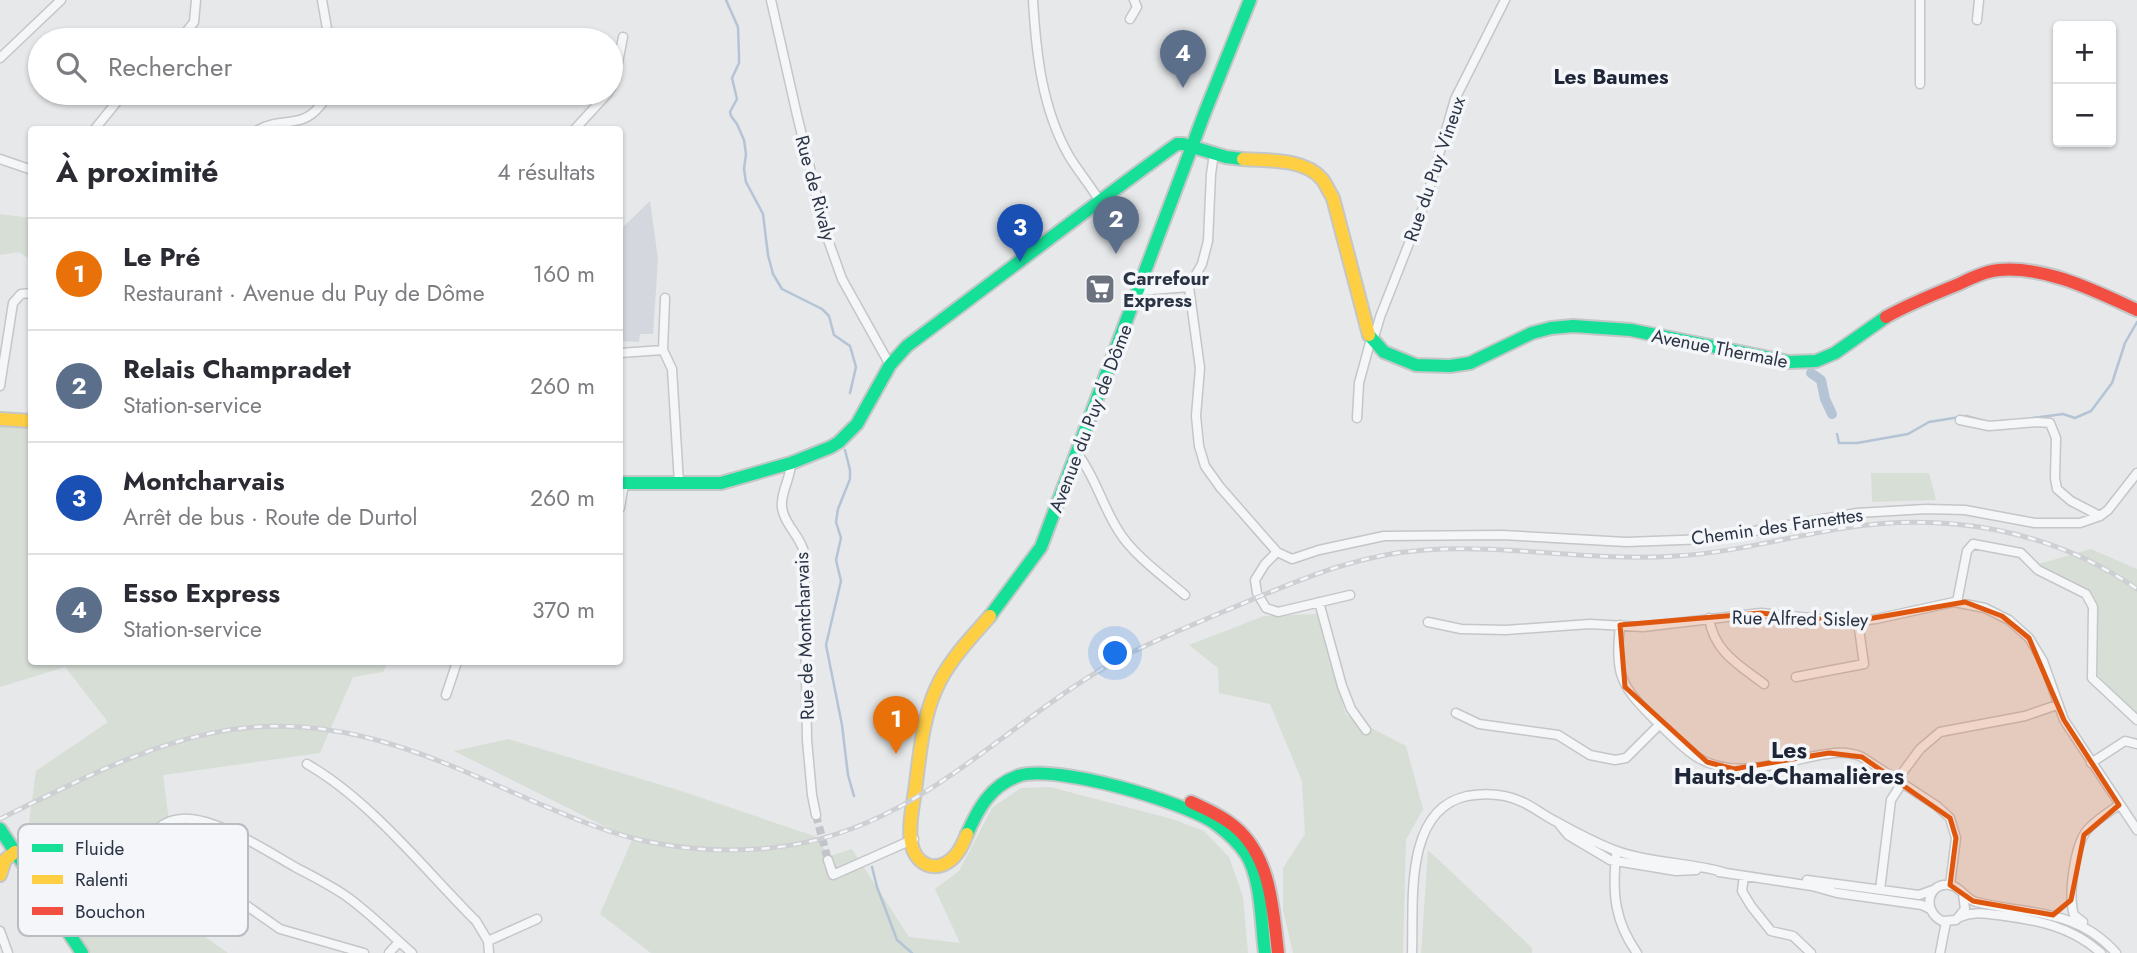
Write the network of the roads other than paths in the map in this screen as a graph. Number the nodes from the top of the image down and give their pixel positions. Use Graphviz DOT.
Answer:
graph roads {
  1 [pos="61,0"];
  2 [pos="196,0"];
  3 [pos="321,0"];
  4 [pos="771,0"];
  5 [pos="1033,0"];
  6 [pos="1134,0"];
  7 [pos="1250,0"];
  8 [pos="1504,0"];
  9 [pos="1920,0"];
  10 [pos="1979,0"];
  11 [pos="1130,19"];
  12 [pos="1977,20"];
  13 [pos="32,28"];
  14 [pos="189,28"];
  15 [pos="327,28"];
  16 [pos="28,31"];
  17 [pos="0,58"];
  18 [pos="1920,83"];
  19 [pos="114,105"];
  20 [pos="321,105"];
  21 [pos="596,105"];
  22 [pos="97,126"];
  23 [pos="265,126"];
  24 [pos="578,126"];
  25 [pos="1192,147"];
  26 [pos="1214,155"];
  27 [pos="0,159"];
  28 [pos="28,169"];
  29 [pos="1099,200"];
  30 [pos="1189,287"];
  31 [pos="1138,291"];
  32 [pos="28,294"];
  33 [pos="665,298"];
  34 [pos="2137,310"];
  35 [pos="1372,340"];
  36 [pos="663,350"];
  37 [pos="623,353"];
  38 [pos="890,365"];
  39 [pos="0,386"];
  40 [pos="1357,418"];
  41 [pos="0,419"];
  42 [pos="1960,420"];
  43 [pos="28,421"];
  44 [pos="1077,453"];
  45 [pos="791,463"];
  46 [pos="2137,473"];
  47 [pos="623,483"];
  48 [pos="679,483"];
  49 [pos="2100,516"];
  50 [pos="1277,552"];
  51 [pos="1185,595"];
  52 [pos="1350,595"];
  53 [pos="1319,602"];
  54 [pos="1958,602"];
  55 [pos="1709,618"];
  56 [pos="1428,622"];
  57 [pos="1857,622"];
  58 [pos="1620,625"];
  59 [pos="456,665"];
  60 [pos="1796,677"];
  61 [pos="1764,684"];
  62 [pos="446,695"];
  63 [pos="2057,705"];
  64 [pos="1456,713"];
  65 [pos="2137,720"];
  66 [pos="1660,724"];
  67 [pos="1366,730"];
  68 [pos="2136,740"];
  69 [pos="2091,763"];
  70 [pos="307,764"];
  71 [pos="1900,781"];
  72 [pos="2119,805"];
  73 [pos="816,815"];
  74 [pos="166,824"];
  75 [pos="207,824"];
  76 [pos="1559,824"];
  77 [pos="0,830"];
  78 [pos="2137,830"];
  79 [pos="913,839"];
  80 [pos="248,841"];
  81 [pos="1616,851"];
  82 [pos="15,852"];
  83 [pos="18,857"];
  84 [pos="828,860"];
  85 [pos="1615,862"];
  86 [pos="1723,872"];
  87 [pos="0,875"];
  88 [pos="1744,876"];
  89 [pos="1781,882"];
  90 [pos="1950,885"];
  91 [pos="1935,889"];
  92 [pos="1880,890"];
  93 [pos="1963,894"];
  94 [pos="1272,898"];
  95 [pos="2071,900"];
  96 [pos="248,907"];
  97 [pos="1930,909"];
  98 [pos="2053,915"];
  99 [pos="1960,917"];
  100 [pos="537,919"];
  101 [pos="1946,922"];
  102 [pos="0,931"];
  103 [pos="71,936"];
  104 [pos="2105,940"];
  105 [pos="488,941"];
  106 [pos="399,942"];
  107 [pos="8,953"];
  108 [pos="82,953"];
  109 [pos="364,953"];
  110 [pos="389,953"];
  111 [pos="412,953"];
  112 [pos="489,953"];
  113 [pos="1265,953"];
  114 [pos="1278,953"];
  115 [pos="1284,953"];
  116 [pos="1412,953"];
  117 [pos="1636,953"];
  118 [pos="1811,953"];
  119 [pos="1940,953"];
  120 [pos="2101,953"];
  121 [pos="2116,953"];
  1 -- 13 [label="street"];
  2 -- 14 [label="street"];
  3 -- 15 [label="street"];
  4 -- 38 [label="street, Rue de Rivaly"];
  5 -- 29 [label="street"];
  6 -- 11 [label="street"];
  7 -- 25 [label="main road, Avenue du Puy de Dôme"];
  8 -- 35 [label="street, Rue du Puy Vineux"];
  9 -- 18 [label="street"];
  10 -- 12 [label="street"];
  16 -- 17 [label="street"];
  19 -- 22 [label="street"];
  20 -- 23 [label="street"];
  21 -- 24 [label="street"];
  25 -- 26 [label="main road"];
  25 -- 29 [label="main road"];
  25 -- 31 [label="main road, Avenue du Puy de Dôme"];
  26 -- 30 [label="street"];
  26 -- 35 [label="main road"];
  27 -- 28 [label="street"];
  29 -- 38 [label="main road"];
  30 -- 31 [label="street"];
  30 -- 50 [label="street"];
  31 -- 44 [label="main road, Avenue du Puy de Dôme"];
  32 -- 39 [label="street"];
  33 -- 36 [label="street"];
  34 -- 35 [label="main road, Avenue Thermale"];
  35 -- 40 [label="street, Rue du Puy Vineux"];
  36 -- 37 [label="street"];
  36 -- 48 [label="street"];
  38 -- 45 [label="main road"];
  41 -- 43 [label="main road"];
  42 -- 49 [label="street"];
  44 -- 51 [label="street"];
  44 -- 79 [label="main road, Avenue du Puy de Dôme"];
  45 -- 48 [label="main road"];
  45 -- 73 [label="street, Rue de Montcharvais"];
  46 -- 49 [label="street"];
  47 -- 48 [label="main road"];
  49 -- 50 [label="street, Chemin des Farnettes"];
  50 -- 53 [label="street"];
  52 -- 53 [label="street"];
  53 -- 67 [label="street"];
  54 -- 57 [label="street, Rue Alfred Sisley"];
  54 -- 63 [label="street, Rue Alfred Sisley"];
  54 -- 65 [label="street"];
  55 -- 57 [label="street, Rue Alfred Sisley"];
  55 -- 58 [label="street, Rue Alfred Sisley"];
  55 -- 61 [label="street"];
  56 -- 58 [label="street, Rue Alfred Sisley"];
  57 -- 60 [label="street"];
  58 -- 66 [label="street"];
  59 -- 62 [label="street"];
  63 -- 69 [label="street, Rue Alfred Sisley"];
  63 -- 71 [label="street"];
  64 -- 66 [label="street"];
  66 -- 71 [label="street"];
  68 -- 69 [label="street"];
  69 -- 72 [label="street, Rue Alfred Sisley"];
  70 -- 105 [label="street"];
  71 -- 90 [label="street"];
  71 -- 92 [label="street"];
  72 -- 78 [label="street, Rue Alfred Sisley"];
  72 -- 95 [label="street"];
  74 -- 75 [label="street"];
  76 -- 81 [label="street"];
  76 -- 85 [label="street"];
  76 -- 116 [label="street"];
  77 -- 82 [label="main road"];
  79 -- 84 [label="street"];
  79 -- 94 [label="main road"];
  79 -- 113 [label="main road"];
  80 -- 106 [label="street"];
  81 -- 85 [label="street"];
  81 -- 86 [label="street"];
  82 -- 83 [label="main road"];
  82 -- 87 [label="main road"];
  85 -- 86 [label="street"];
  85 -- 117 [label="street"];
  86 -- 88 [label="street"];
  88 -- 89 [label="street"];
  88 -- 118 [label="street"];
  89 -- 92 [label="street"];
  89 -- 97 [label="street"];
  90 -- 91 [label="street"];
  90 -- 93 [label="street"];
  91 -- 92 [label="street"];
  91 -- 97 [label="street"];
  93 -- 98 [label="street"];
  93 -- 99 [label="street"];
  94 -- 114 [label="main road"];
  94 -- 115 [label="street"];
  95 -- 98 [label="street"];
  95 -- 104 [label="street"];
  96 -- 109 [label="street"];
  97 -- 101 [label="street"];
  98 -- 104 [label="street"];
  99 -- 101 [label="street"];
  99 -- 120 [label="street"];
  100 -- 105 [label="street"];
  101 -- 119 [label="street"];
  102 -- 107 [label="street"];
  103 -- 108 [label="main road"];
  104 -- 121 [label="street"];
  105 -- 112 [label="street"];
  106 -- 110 [label="street"];
  106 -- 111 [label="street"];
}
